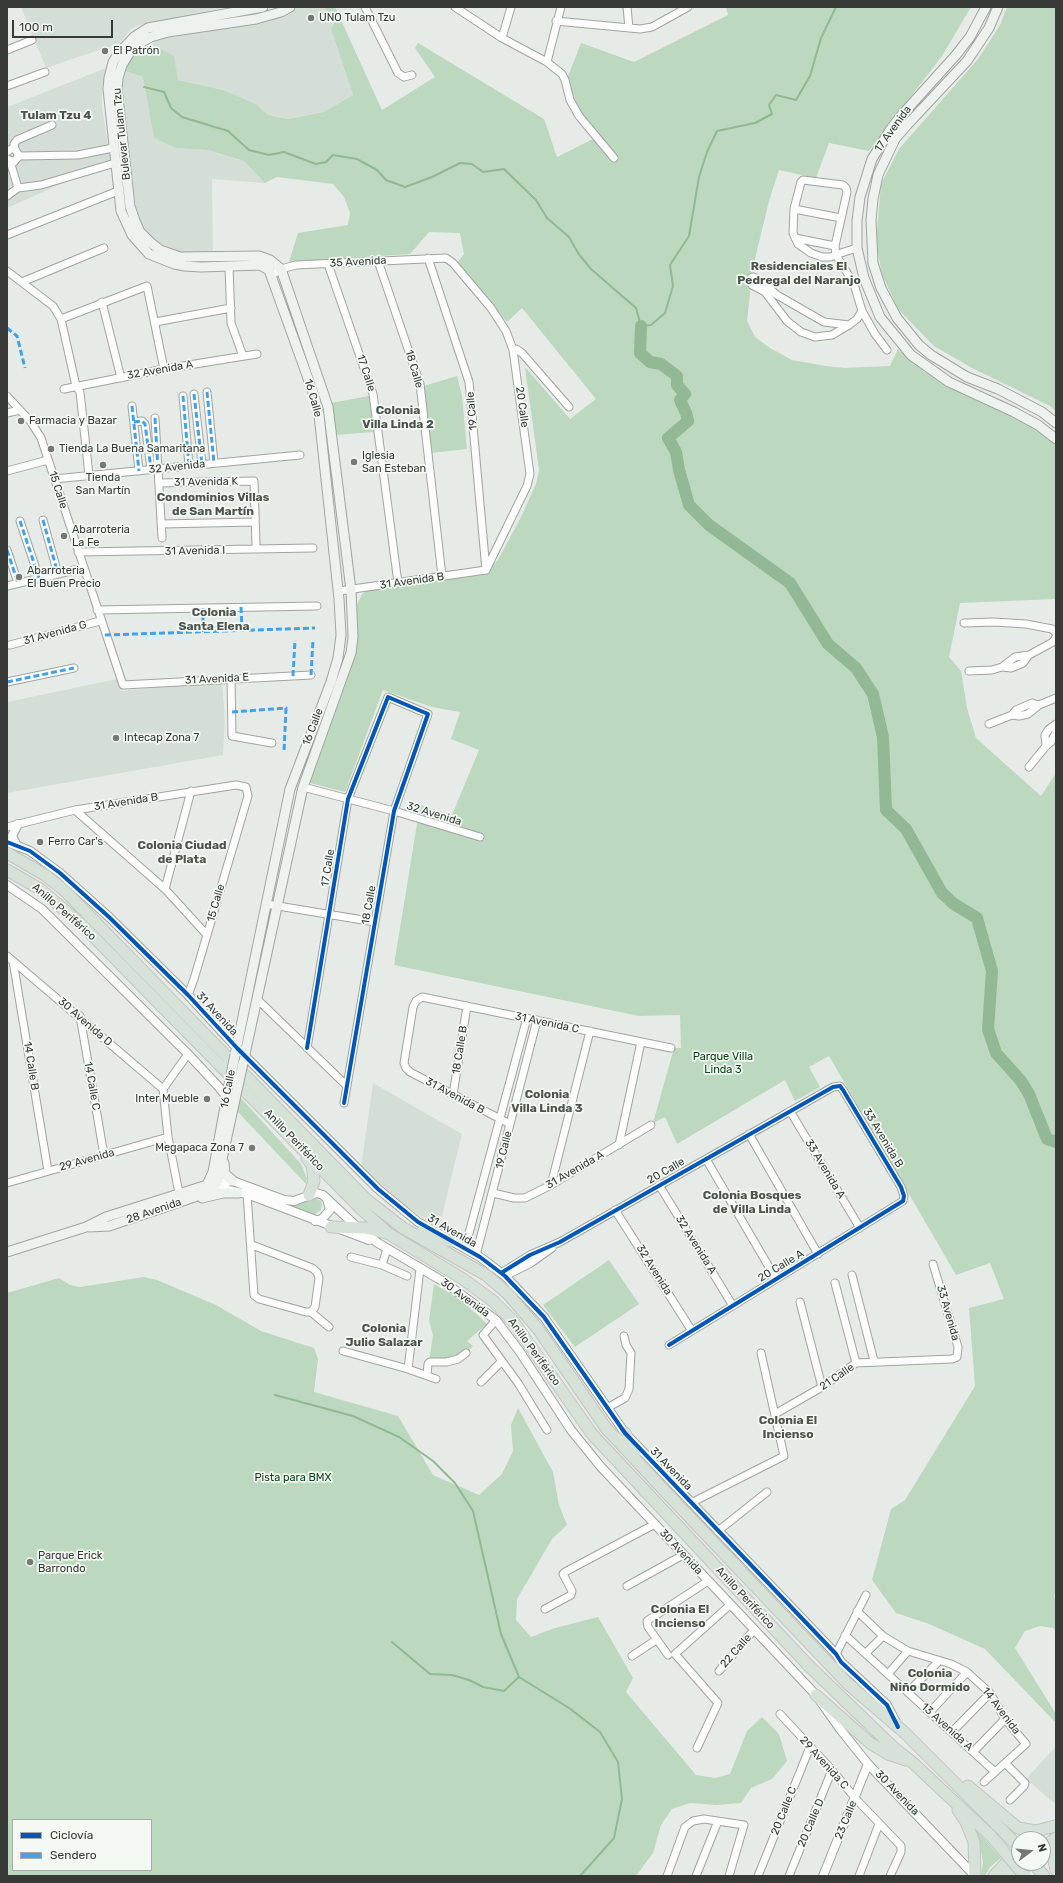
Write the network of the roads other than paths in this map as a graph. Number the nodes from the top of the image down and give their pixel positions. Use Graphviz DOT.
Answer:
graph roads {
  1 [pos="263,7"];
  2 [pos="290,7"];
  3 [pos="364,7"];
  4 [pos="511,7"];
  5 [pos="561,7"];
  6 [pos="628,7"];
  7 [pos="688,7"];
  8 [pos="986,7"];
  9 [pos="998,7"];
  10 [pos="459,8"];
  11 [pos="556,21"];
  12 [pos="629,28"];
  13 [pos="502,38"];
  14 [pos="32,40"];
  15 [pos="7,50"];
  16 [pos="547,62"];
  17 [pos="45,72"];
  18 [pos="412,75"];
  19 [pos="7,86"];
  20 [pos="52,125"];
  21 [pos="122,136"];
  22 [pos="112,137"];
  23 [pos="114,150"];
  24 [pos="124,150"];
  25 [pos="7,152"];
  26 [pos="17,153"];
  27 [pos="614,158"];
  28 [pos="9,160"];
  29 [pos="115,163"];
  30 [pos="18,188"];
  31 [pos="118,191"];
  32 [pos="7,196"];
  33 [pos="794,209"];
  34 [pos="841,218"];
  35 [pos="7,236"];
  36 [pos="794,238"];
  37 [pos="835,246"];
  38 [pos="104,248"];
  39 [pos="857,248"];
  40 [pos="836,255"];
  41 [pos="428,258"];
  42 [pos="446,258"];
  43 [pos="378,260"];
  44 [pos="328,264"];
  45 [pos="228,266"];
  46 [pos="281,269"];
  47 [pos="7,271"];
  48 [pos="271,273"];
  49 [pos="22,282"];
  50 [pos="102,302"];
  51 [pos="231,308"];
  52 [pos="862,311"];
  53 [pos="61,319"];
  54 [pos="155,322"];
  55 [pos="849,325"];
  56 [pos="513,350"];
  57 [pos="887,350"];
  58 [pos="257,354"];
  59 [pos="242,356"];
  60 [pos="164,369"];
  61 [pos="120,378"];
  62 [pos="76,386"];
  63 [pos="64,389"];
  64 [pos="207,392"];
  65 [pos="194,394"];
  66 [pos="7,396"];
  67 [pos="182,396"];
  68 [pos="132,406"];
  69 [pos="568,407"];
  70 [pos="20,410"];
  71 [pos="7,414"];
  72 [pos="155,418"];
  73 [pos="134,422"];
  74 [pos="1056,423"];
  75 [pos="1056,439"];
  76 [pos="300,455"];
  77 [pos="48,460"];
  78 [pos="214,463"];
  79 [pos="202,464"];
  80 [pos="189,466"];
  81 [pos="154,469"];
  82 [pos="140,470"];
  83 [pos="7,471"];
  84 [pos="89,475"];
  85 [pos="54,479"];
  86 [pos="159,483"];
  87 [pos="42,520"];
  88 [pos="20,521"];
  89 [pos="255,522"];
  90 [pos="161,524"];
  91 [pos="162,538"];
  92 [pos="256,546"];
  93 [pos="313,548"];
  94 [pos="7,550"];
  95 [pos="78,552"];
  96 [pos="83,568"];
  97 [pos="486,570"];
  98 [pos="58,574"];
  99 [pos="442,576"];
  100 [pos="39,578"];
  101 [pos="18,583"];
  102 [pos="398,583"];
  103 [pos="7,586"];
  104 [pos="351,590"];
  105 [pos="338,591"];
  106 [pos="317,606"];
  107 [pos="97,610"];
  108 [pos="100,621"];
  109 [pos="964,623"];
  110 [pos="1056,633"];
  111 [pos="1056,637"];
  112 [pos="10,645"];
  113 [pos="74,668"];
  114 [pos="969,671"];
  115 [pos="311,675"];
  116 [pos="231,678"];
  117 [pos="7,682"];
  118 [pos="123,685"];
  119 [pos="388,697"];
  120 [pos="1056,698"];
  121 [pos="989,724"];
  122 [pos="1056,725"];
  123 [pos="1056,729"];
  124 [pos="1056,732"];
  125 [pos="272,743"];
  126 [pos="1046,746"];
  127 [pos="1029,767"];
  128 [pos="246,787"];
  129 [pos="303,787"];
  130 [pos="191,791"];
  131 [pos="348,799"];
  132 [pos="75,810"];
  133 [pos="394,811"];
  134 [pos="18,824"];
  135 [pos="7,827"];
  136 [pos="480,837"];
  137 [pos="7,842"];
  138 [pos="17,846"];
  139 [pos="7,853"];
  140 [pos="7,870"];
  141 [pos="7,885"];
  142 [pos="165,889"];
  143 [pos="266,904"];
  144 [pos="278,906"];
  145 [pos="330,915"];
  146 [pos="375,922"];
  147 [pos="207,935"];
  148 [pos="7,956"];
  149 [pos="13,961"];
  150 [pos="188,995"];
  151 [pos="257,999"];
  152 [pos="467,1006"];
  153 [pos="80,1016"];
  154 [pos="527,1018"];
  155 [pos="536,1020"];
  156 [pos="590,1031"];
  157 [pos="641,1042"];
  158 [pos="307,1048"];
  159 [pos="671,1048"];
  160 [pos="188,1054"];
  161 [pos="240,1055"];
  162 [pos="404,1063"];
  163 [pos="347,1086"];
  164 [pos="840,1086"];
  165 [pos="163,1089"];
  166 [pos="453,1095"];
  167 [pos="227,1097"];
  168 [pos="344,1103"];
  169 [pos="790,1111"];
  170 [pos="500,1119"];
  171 [pos="510,1124"];
  172 [pos="651,1125"];
  173 [pos="749,1134"];
  174 [pos="168,1137"];
  175 [pos="619,1145"];
  176 [pos="302,1148"];
  177 [pos="104,1155"];
  178 [pos="224,1156"];
  179 [pos="706,1159"];
  180 [pos="214,1163"];
  181 [pos="48,1171"];
  182 [pos="233,1181"];
  183 [pos="218,1182"];
  184 [pos="7,1183"];
  185 [pos="206,1185"];
  186 [pos="551,1185"];
  187 [pos="659,1185"];
  188 [pos="178,1193"];
  189 [pos="493,1193"];
  190 [pos="242,1194"];
  191 [pos="309,1195"];
  192 [pos="327,1198"];
  193 [pos="183,1201"];
  194 [pos="903,1201"];
  195 [pos="615,1210"];
  196 [pos="315,1221"];
  197 [pos="331,1227"];
  198 [pos="357,1227"];
  199 [pos="86,1228"];
  200 [pos="403,1228"];
  201 [pos="860,1228"];
  202 [pos="389,1234"];
  203 [pos="450,1241"];
  204 [pos="378,1243"];
  205 [pos="252,1245"];
  206 [pos="465,1248"];
  207 [pos="388,1249"];
  208 [pos="7,1252"];
  209 [pos="818,1254"];
  210 [pos="476,1255"];
  211 [pos="351,1258"];
  212 [pos="382,1264"];
  213 [pos="933,1264"];
  214 [pos="420,1269"];
  215 [pos="503,1274"];
  216 [pos="852,1275"];
  217 [pos="407,1276"];
  218 [pos="776,1279"];
  219 [pos="835,1283"];
  220 [pos="800,1302"];
  221 [pos="733,1306"];
  222 [pos="311,1312"];
  223 [pos="496,1320"];
  224 [pos="329,1327"];
  225 [pos="692,1331"];
  226 [pos="624,1336"];
  227 [pos="669,1345"];
  228 [pos="343,1351"];
  229 [pos="466,1353"];
  230 [pos="761,1353"];
  231 [pos="952,1359"];
  232 [pos="502,1361"];
  233 [pos="874,1362"];
  234 [pos="856,1363"];
  235 [pos="408,1369"];
  236 [pos="427,1375"];
  237 [pos="436,1379"];
  238 [pos="482,1382"];
  239 [pos="822,1387"];
  240 [pos="607,1408"];
  241 [pos="775,1414"];
  242 [pos="547,1430"];
  243 [pos="625,1433"];
  244 [pos="648,1473"];
  245 [pos="767,1492"];
  246 [pos="691,1503"];
  247 [pos="655,1524"];
  248 [pos="718,1531"];
  249 [pos="683,1555"];
  250 [pos="708,1581"];
  251 [pos="627,1586"];
  252 [pos="866,1595"];
  253 [pos="730,1605"];
  254 [pos="546,1609"];
  255 [pos="857,1611"];
  256 [pos="753,1630"];
  257 [pos="845,1634"];
  258 [pos="883,1636"];
  259 [pos="656,1640"];
  260 [pos="908,1651"];
  261 [pos="836,1654"];
  262 [pos="866,1654"];
  263 [pos="668,1655"];
  264 [pos="632,1656"];
  265 [pos="939,1661"];
  266 [pos="719,1671"];
  267 [pos="967,1672"];
  268 [pos="888,1674"];
  269 [pos="908,1692"];
  270 [pos="990,1693"];
  271 [pos="816,1696"];
  272 [pos="930,1712"];
  273 [pos="780,1714"];
  274 [pos="1005,1719"];
  275 [pos="898,1727"];
  276 [pos="952,1732"];
  277 [pos="810,1747"];
  278 [pos="697,1748"];
  279 [pos="974,1751"];
  280 [pos="925,1753"];
  281 [pos="912,1762"];
  282 [pos="868,1764"];
  283 [pos="1006,1764"];
  284 [pos="832,1770"];
  285 [pos="995,1772"];
  286 [pos="984,1782"];
  287 [pos="855,1798"];
  288 [pos="950,1798"];
  289 [pos="1010,1800"];
  290 [pos="718,1821"];
  291 [pos="879,1824"];
  292 [pos="1055,1826"];
  293 [pos="1011,1839"];
  294 [pos="1056,1843"];
  295 [pos="1011,1859"];
  296 [pos="1056,1870"];
  297 [pos="975,1875"];
  298 [pos="667,1876"];
  299 [pos="696,1876"];
  300 [pos="728,1876"];
  301 [pos="758,1876"];
  302 [pos="789,1876"];
  303 [pos="823,1876"];
  304 [pos="859,1876"];
  305 [pos="890,1876"];
  306 [pos="994,1876"];
  307 [pos="1024,1876"];
  1 -- 22 [label="main road, Bulevar Tulam Tzu"];
  2 -- 21 [label="main road, Bulevar Tulam Tzu"];
  3 -- 18 [label="street"];
  4 -- 13 [label="street"];
  5 -- 11 [label="street"];
  6 -- 12 [label="street"];
  7 -- 12 [label="street"];
  8 -- 39 [label="main road, 17 Avenida"];
  9 -- 74 [label="main road, 17 Avenida"];
  10 -- 13 [label="street"];
  11 -- 12 [label="street"];
  11 -- 16 [label="street"];
  13 -- 16 [label="street"];
  14 -- 15 [label="street"];
  16 -- 27 [label="street"];
  17 -- 19 [label="street"];
  20 -- 26 [label="street"];
  21 -- 22 [label="main road"];
  21 -- 24 [label="main road, Bulevar Tulam Tzu"];
  22 -- 23 [label="main road, Bulevar Tulam Tzu"];
  23 -- 24 [label="main road"];
  23 -- 26 [label="street"];
  23 -- 29 [label="main road, Bulevar Tulam Tzu"];
  24 -- 46 [label="main road, Bulevar Tulam Tzu"];
  25 -- 26 [label="street"];
  26 -- 28 [label="street"];
  28 -- 30 [label="street"];
  29 -- 30 [label="street"];
  29 -- 31 [label="main road, Bulevar Tulam Tzu"];
  30 -- 32 [label="street"];
  31 -- 35 [label="street"];
  31 -- 45 [label="main road, Bulevar Tulam Tzu"];
  33 -- 34 [label="street"];
  33 -- 34 [label="street"];
  33 -- 36 [label="street"];
  34 -- 37 [label="street"];
  36 -- 37 [label="street"];
  36 -- 40 [label="street"];
  37 -- 40 [label="street"];
  38 -- 49 [label="street"];
  39 -- 40 [label="street"];
  39 -- 75 [label="main road, 17 Avenida"];
  40 -- 52 [label="street"];
  41 -- 42 [label="street, 35 Avenida"];
  41 -- 43 [label="street, 35 Avenida"];
  41 -- 97 [label="street, 19 Calle"];
  42 -- 56 [label="street, 20 Calle"];
  43 -- 44 [label="street, 35 Avenida"];
  43 -- 99 [label="street, 18 Calle"];
  44 -- 46 [label="street, 35 Avenida"];
  44 -- 102 [label="street, 17 Calle"];
  45 -- 48 [label="main road, Bulevar Tulam Tzu"];
  45 -- 51 [label="street"];
  46 -- 48 [label="street, 35 Avenida"];
  46 -- 104 [label="main road, 16 Calle"];
  47 -- 49 [label="street"];
  48 -- 105 [label="main road, 16 Calle"];
  49 -- 53 [label="street"];
  50 -- 53 [label="street"];
  50 -- 54 [label="street"];
  50 -- 61 [label="street"];
  51 -- 54 [label="street"];
  51 -- 59 [label="street"];
  52 -- 55 [label="street"];
  52 -- 57 [label="street"];
  53 -- 62 [label="street"];
  54 -- 60 [label="street"];
  55 -- 55 [label="street"];
  56 -- 69 [label="street"];
  56 -- 97 [label="street, 20 Calle"];
  58 -- 59 [label="street, 32 Avenida A"];
  59 -- 60 [label="street, 32 Avenida A"];
  60 -- 61 [label="street, 32 Avenida A"];
  61 -- 62 [label="street, 32 Avenida A"];
  62 -- 63 [label="street, 32 Avenida A"];
  62 -- 84 [label="street"];
  64 -- 78 [label="street"];
  65 -- 79 [label="street"];
  66 -- 70 [label="street, 15 Calle"];
  67 -- 80 [label="street"];
  68 -- 73 [label="street"];
  70 -- 71 [label="street"];
  70 -- 77 [label="street, 15 Calle"];
  72 -- 81 [label="street"];
  73 -- 81 [label="street"];
  73 -- 82 [label="street"];
  76 -- 78 [label="street, 32 Avenida"];
  77 -- 83 [label="street"];
  77 -- 85 [label="street, 15 Calle"];
  78 -- 79 [label="street, 32 Avenida"];
  79 -- 80 [label="street, 32 Avenida"];
  80 -- 81 [label="street, 32 Avenida"];
  81 -- 82 [label="street, 32 Avenida"];
  81 -- 86 [label="street"];
  82 -- 84 [label="street, 32 Avenida"];
  84 -- 85 [label="street, 32 Avenida"];
  85 -- 95 [label="street, 15 Calle"];
  86 -- 89 [label="street, 31 Avenida K"];
  86 -- 90 [label="street"];
  87 -- 98 [label="street"];
  88 -- 100 [label="street"];
  89 -- 90 [label="street"];
  89 -- 92 [label="street"];
  90 -- 91 [label="street"];
  93 -- 95 [label="street, 31 Avenida I"];
  94 -- 101 [label="street"];
  95 -- 96 [label="street, 15 Calle"];
  96 -- 98 [label="street"];
  96 -- 107 [label="street, 15 Calle"];
  97 -- 99 [label="street, 31 Avenida B"];
  98 -- 100 [label="street"];
  99 -- 102 [label="street, 31 Avenida B"];
  100 -- 101 [label="street"];
  101 -- 103 [label="street"];
  102 -- 104 [label="street, 31 Avenida B"];
  104 -- 105 [label="street, 31 Avenida B"];
  104 -- 129 [label="main road, 16 Calle"];
  105 -- 143 [label="main road, 16 Calle"];
  106 -- 107 [label="street"];
  107 -- 108 [label="street, 15 Calle"];
  108 -- 112 [label="street, 31 Avenida G"];
  108 -- 118 [label="street, 15 Calle"];
  109 -- 110 [label="street"];
  111 -- 114 [label="street"];
  113 -- 117 [label="street"];
  115 -- 116 [label="street, 31 Avenida E"];
  116 -- 118 [label="street, 31 Avenida E"];
  116 -- 125 [label="street"];
  119 -- 131 [label="street, 17 Calle"];
  119 -- 133 [label="street, 18 Calle"];
  120 -- 121 [label="street"];
  122 -- 123 [label="street"];
  122 -- 126 [label="street"];
  124 -- 126 [label="street"];
  126 -- 127 [label="street"];
  128 -- 130 [label="street, 31 Avenida B"];
  128 -- 147 [label="street, 15 Calle"];
  129 -- 131 [label="street, 32 Avenida"];
  129 -- 144 [label="main road, 16 Calle"];
  130 -- 132 [label="street, 31 Avenida B"];
  130 -- 142 [label="street"];
  131 -- 133 [label="street, 32 Avenida"];
  131 -- 145 [label="street, 17 Calle"];
  132 -- 134 [label="street, 31 Avenida B"];
  132 -- 142 [label="street"];
  133 -- 136 [label="street, 32 Avenida"];
  133 -- 146 [label="street, 18 Calle"];
  134 -- 135 [label="street, 31 Avenida B"];
  134 -- 138 [label="street"];
  137 -- 138 [label="street, 31 Avenida"];
  138 -- 150 [label="street, 31 Avenida"];
  139 -- 200 [label="highway, Anillo Periférico"];
  140 -- 176 [label="highway, Anillo Periférico"];
  141 -- 160 [label="street"];
  142 -- 147 [label="street"];
  143 -- 144 [label="street"];
  143 -- 161 [label="main road, 16 Calle"];
  144 -- 145 [label="street"];
  144 -- 151 [label="main road, 16 Calle"];
  145 -- 146 [label="street"];
  145 -- 158 [label="street, 17 Calle"];
  146 -- 163 [label="street, 18 Calle"];
  147 -- 150 [label="street, 15 Calle"];
  148 -- 149 [label="street, 30 Avenida D"];
  149 -- 153 [label="street, 30 Avenida D"];
  149 -- 181 [label="street, 14 Calle B"];
  150 -- 161 [label="street, 31 Avenida"];
  151 -- 158 [label="street"];
  151 -- 161 [label="main road, 16 Calle"];
  152 -- 154 [label="street, 31 Avenida C"];
  152 -- 162 [label="street, 31 Avenida C"];
  152 -- 166 [label="street, 18 Calle B"];
  153 -- 165 [label="street, 30 Avenida D"];
  153 -- 177 [label="street, 14 Calle C"];
  154 -- 155 [label="street, 31 Avenida C"];
  154 -- 170 [label="street, 19 Calle"];
  155 -- 156 [label="street, 31 Avenida C"];
  155 -- 171 [label="street, 19 Calle"];
  156 -- 157 [label="street, 31 Avenida C"];
  156 -- 186 [label="street"];
  157 -- 159 [label="street, 31 Avenida C"];
  157 -- 175 [label="street"];
  158 -- 163 [label="street"];
  160 -- 165 [label="street"];
  160 -- 167 [label="street"];
  161 -- 167 [label="main road, 16 Calle, bridge"];
  161 -- 178 [label="main road, 16 Calle, bridge"];
  161 -- 203 [label="street, 31 Avenida"];
  162 -- 166 [label="street, 31 Avenida B"];
  163 -- 168 [label="street, 18 Calle"];
  164 -- 169 [label="street, 20 Calle"];
  164 -- 194 [label="street, 33 Avenida B"];
  165 -- 174 [label="street"];
  166 -- 170 [label="street, 31 Avenida B"];
  167 -- 180 [label="main road, 16 Calle"];
  169 -- 173 [label="street, 20 Calle"];
  169 -- 201 [label="street, 33 Avenida A"];
  170 -- 171 [label="street, 31 Avenida B"];
  170 -- 206 [label="street, 19 Calle"];
  171 -- 189 [label="street, 19 Calle"];
  172 -- 175 [label="street, 31 Avenida A"];
  173 -- 179 [label="street, 20 Calle"];
  173 -- 209 [label="street"];
  174 -- 177 [label="street, 29 Avenida"];
  174 -- 188 [label="street"];
  175 -- 186 [label="street, 31 Avenida A"];
  176 -- 191 [label="highway"];
  176 -- 202 [label="highway, Anillo Periférico"];
  177 -- 181 [label="street, 29 Avenida"];
  178 -- 182 [label="main road"];
  178 -- 183 [label="main road, 16 Calle"];
  179 -- 187 [label="street, 20 Calle"];
  179 -- 218 [label="street"];
  180 -- 183 [label="street"];
  180 -- 185 [label="main road, 16 Calle"];
  181 -- 184 [label="street, 29 Avenida"];
  182 -- 183 [label="street"];
  182 -- 191 [label="street"];
  183 -- 185 [label="street"];
  183 -- 190 [label="street, 30 Avenida"];
  183 -- 193 [label="main road, 28 Avenida"];
  185 -- 188 [label="main road, 28 Avenida"];
  186 -- 189 [label="street, 31 Avenida A"];
  187 -- 195 [label="street, 20 Calle"];
  187 -- 221 [label="street, 32 Avenida A"];
  188 -- 199 [label="main road, 28 Avenida"];
  189 -- 210 [label="street, 19 Calle"];
  190 -- 193 [label="main road"];
  190 -- 196 [label="street, 30 Avenida"];
  190 -- 205 [label="street"];
  191 -- 192 [label="street"];
  192 -- 196 [label="street"];
  192 -- 198 [label="street, 30 Avenida"];
  193 -- 199 [label="main road, 28 Avenida"];
  194 -- 201 [label="street, 20 Calle A"];
  195 -- 215 [label="street, 20 Calle"];
  195 -- 225 [label="street, 32 Avenida"];
  196 -- 197 [label="street, 30 Avenida"];
  197 -- 198 [label="highway"];
  197 -- 204 [label="street, 30 Avenida"];
  198 -- 202 [label="highway"];
  198 -- 204 [label="street, 30 Avenida"];
  199 -- 208 [label="main road, 28 Avenida"];
  200 -- 203 [label="highway"];
  200 -- 244 [label="highway, Anillo Periférico"];
  201 -- 209 [label="street, 20 Calle A"];
  202 -- 281 [label="highway, Anillo Periférico"];
  203 -- 206 [label="street, 31 Avenida"];
  204 -- 207 [label="street, 30 Avenida"];
  205 -- 222 [label="street"];
  205 -- 222 [label="street"];
  206 -- 210 [label="street, 31 Avenida"];
  207 -- 212 [label="street"];
  207 -- 214 [label="street, 30 Avenida"];
  209 -- 218 [label="street, 20 Calle A"];
  210 -- 215 [label="street, 31 Avenida"];
  211 -- 212 [label="street"];
  212 -- 217 [label="street"];
  213 -- 231 [label="street, 33 Avenida"];
  214 -- 223 [label="street, 30 Avenida"];
  214 -- 235 [label="street"];
  215 -- 240 [label="street, 31 Avenida"];
  216 -- 233 [label="street"];
  218 -- 221 [label="street, 20 Calle A"];
  219 -- 234 [label="street"];
  220 -- 239 [label="street"];
  221 -- 225 [label="street, 20 Calle A"];
  222 -- 224 [label="street"];
  223 -- 232 [label="street"];
  223 -- 247 [label="street, 30 Avenida"];
  225 -- 227 [label="street, 20 Calle A"];
  226 -- 240 [label="street"];
  228 -- 235 [label="street"];
  229 -- 236 [label="street"];
  230 -- 241 [label="street"];
  231 -- 233 [label="street, 21 Calle"];
  232 -- 238 [label="street"];
  232 -- 242 [label="street"];
  233 -- 234 [label="street, 21 Calle"];
  234 -- 239 [label="street, 21 Calle"];
  235 -- 236 [label="street"];
  236 -- 237 [label="street"];
  239 -- 241 [label="street, 21 Calle"];
  240 -- 243 [label="street, 31 Avenida"];
  241 -- 246 [label="street"];
  243 -- 244 [label="highway"];
  243 -- 246 [label="street, 31 Avenida"];
  244 -- 275 [label="highway, Anillo Periférico"];
  245 -- 248 [label="street"];
  246 -- 248 [label="street, 31 Avenida"];
  247 -- 249 [label="street, 30 Avenida"];
  247 -- 254 [label="street"];
  248 -- 261 [label="street, 31 Avenida"];
  249 -- 250 [label="street, 30 Avenida"];
  249 -- 251 [label="street"];
  250 -- 253 [label="street, 30 Avenida"];
  250 -- 259 [label="street"];
  252 -- 255 [label="street"];
  253 -- 256 [label="street, 30 Avenida"];
  253 -- 278 [label="street"];
  255 -- 257 [label="street"];
  255 -- 258 [label="street, 14 Avenida"];
  256 -- 266 [label="street, 22 Calle"];
  256 -- 271 [label="street, 30 Avenida"];
  257 -- 261 [label="street"];
  257 -- 262 [label="street, 13 Avenida A"];
  258 -- 260 [label="street, 14 Avenida"];
  258 -- 262 [label="street"];
  259 -- 263 [label="street"];
  259 -- 264 [label="street"];
  260 -- 265 [label="street, 14 Avenida"];
  260 -- 268 [label="street"];
  261 -- 275 [label="street, 31 Avenida"];
  262 -- 268 [label="street, 13 Avenida A"];
  265 -- 267 [label="street, 14 Avenida"];
  265 -- 269 [label="street"];
  267 -- 270 [label="street, 14 Avenida"];
  267 -- 272 [label="street"];
  268 -- 269 [label="street, 13 Avenida A"];
  269 -- 272 [label="street, 13 Avenida A"];
  270 -- 274 [label="street, 14 Avenida"];
  270 -- 276 [label="street"];
  271 -- 281 [label="highway"];
  271 -- 282 [label="street, 30 Avenida"];
  272 -- 276 [label="street, 13 Avenida A"];
  273 -- 277 [label="street, 29 Avenida C"];
  274 -- 279 [label="street"];
  274 -- 283 [label="street, 14 Avenida"];
  275 -- 280 [label="highway, Anillo Periférico"];
  276 -- 279 [label="street, 13 Avenida A"];
  277 -- 284 [label="street, 29 Avenida C"];
  277 -- 301 [label="street, 20 Calle C"];
  279 -- 285 [label="street, 13 Avenida A"];
  280 -- 292 [label="highway"];
  280 -- 293 [label="highway, Anillo Periférico"];
  281 -- 288 [label="highway, Anillo Periférico"];
  282 -- 287 [label="street, 23 Calle"];
  282 -- 297 [label="street, 30 Avenida"];
  283 -- 285 [label="street"];
  283 -- 289 [label="street"];
  284 -- 287 [label="street, 29 Avenida C"];
  284 -- 302 [label="street, 20 Calle D"];
  285 -- 286 [label="street"];
  287 -- 291 [label="street, 29 Avenida C"];
  287 -- 303 [label="street, 23 Calle"];
  288 -- 297 [label="highway"];
  288 -- 307 [label="highway, Anillo Periférico, bridge"];
  290 -- 298 [label="street"];
  290 -- 299 [label="street"];
  290 -- 300 [label="street"];
  291 -- 304 [label="street"];
  291 -- 305 [label="street, 29 Avenida C"];
  294 -- 296 [label="highway"];
  295 -- 306 [label="highway"];
}
